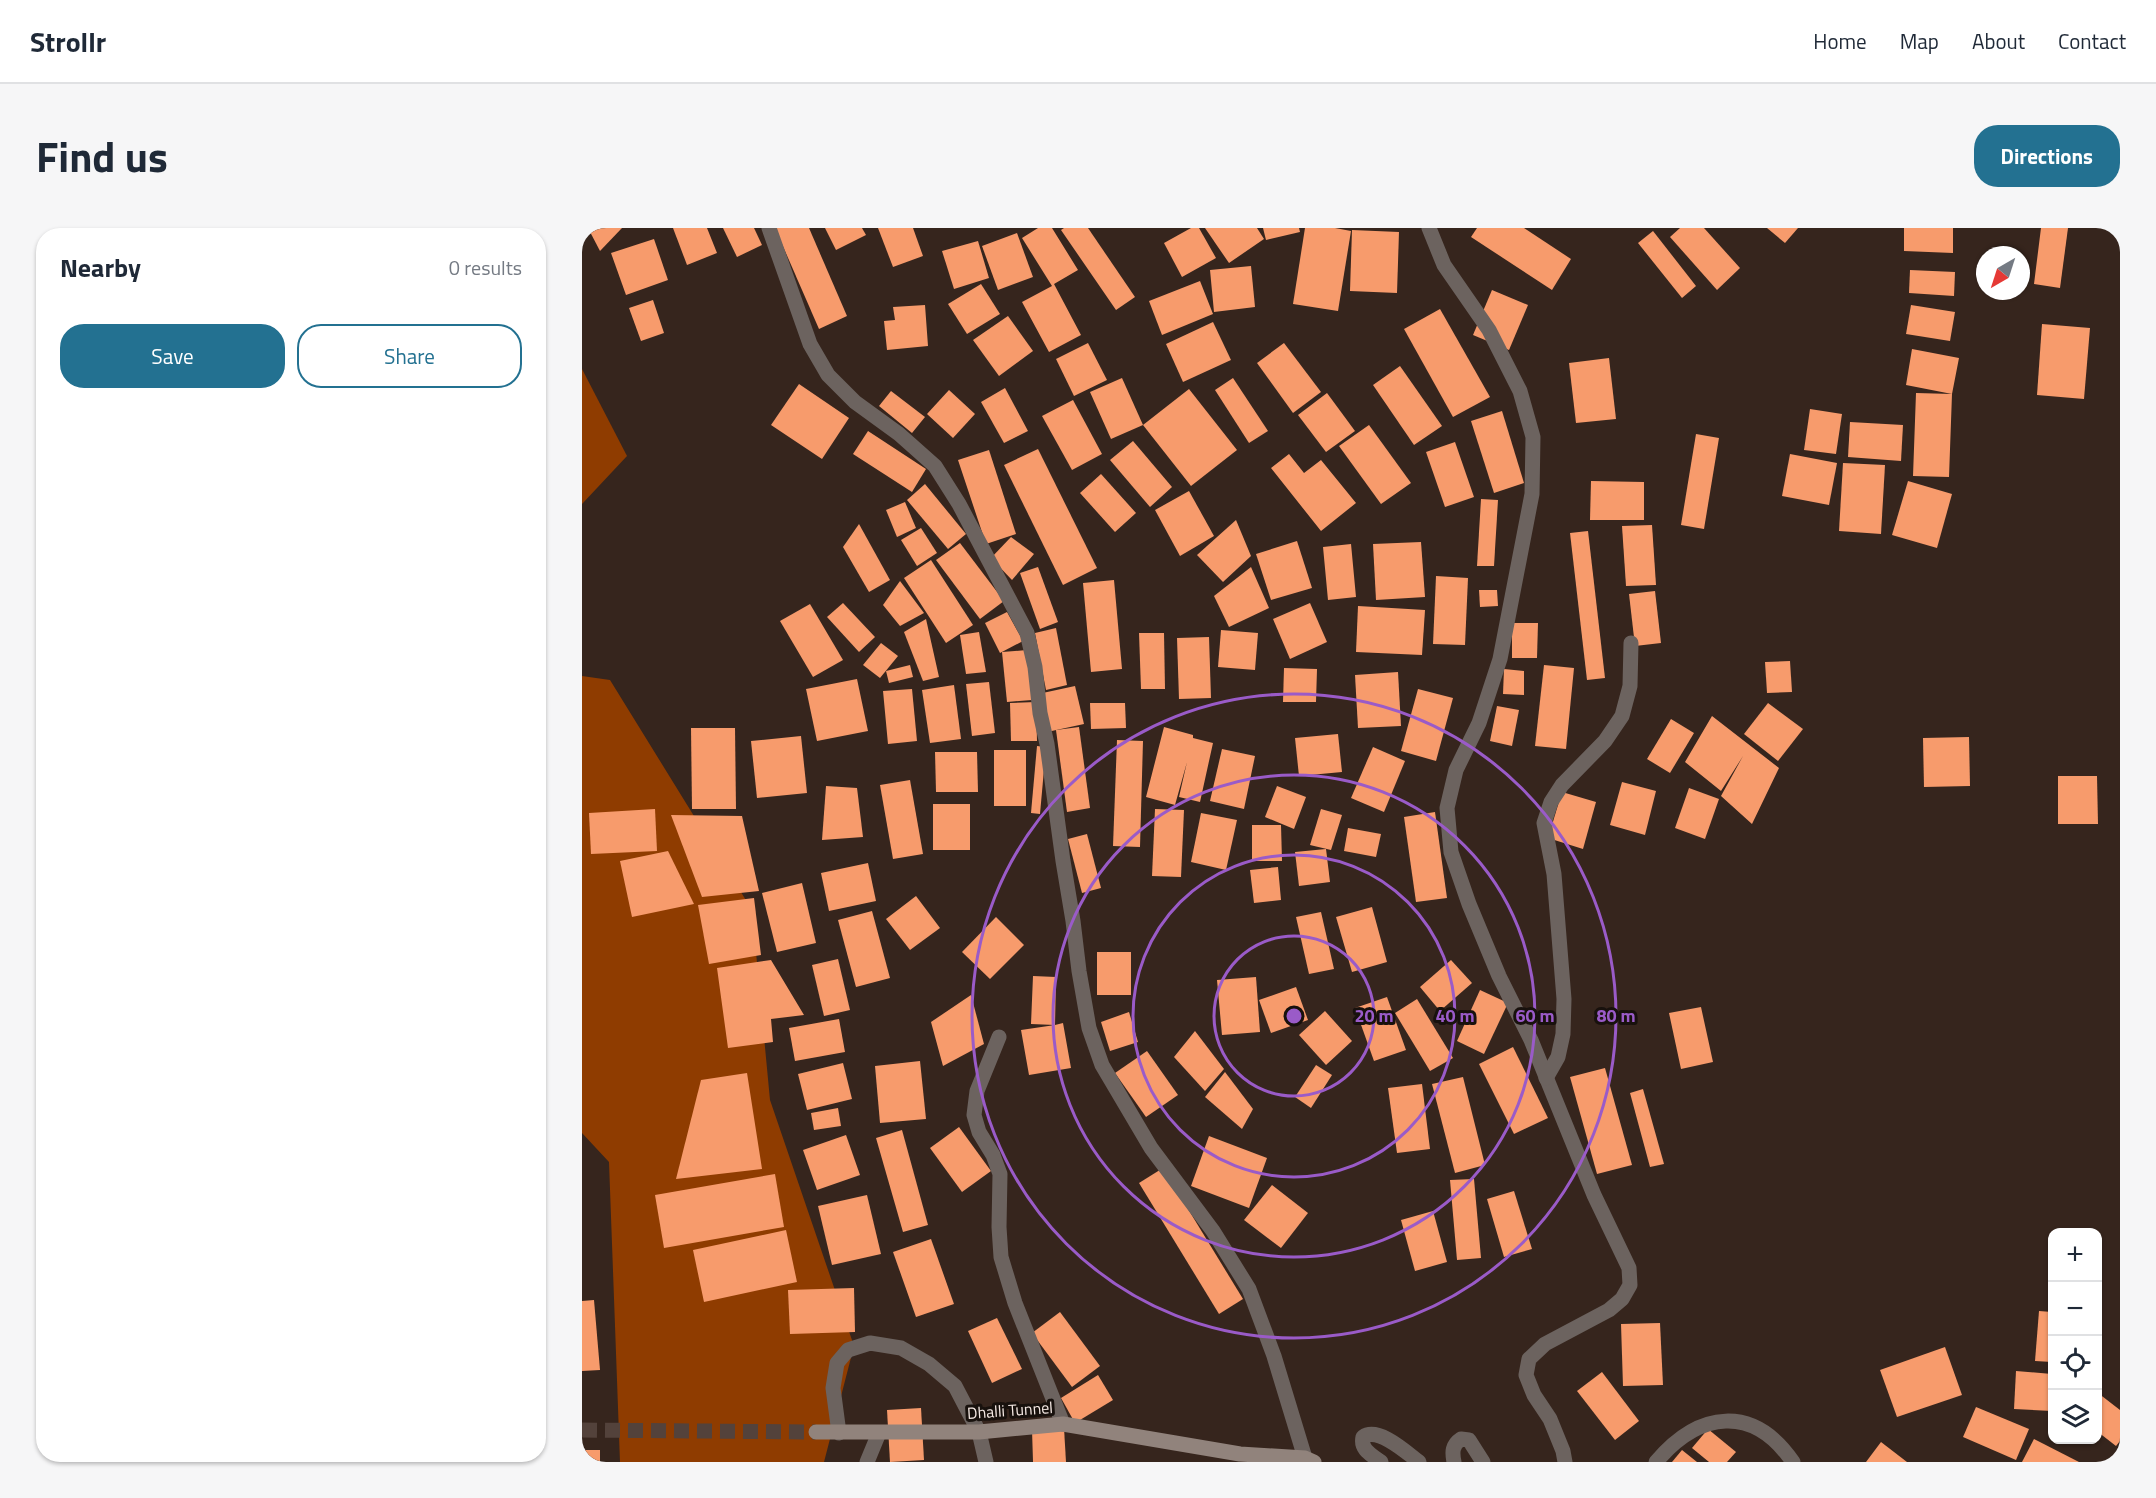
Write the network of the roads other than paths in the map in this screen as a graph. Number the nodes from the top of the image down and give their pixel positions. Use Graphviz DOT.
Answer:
graph roads {
  1 [pos="769,228"];
  2 [pos="1429,228"];
  3 [pos="1631,643"];
  4 [pos="999,1037"];
  5 [pos="1546,1078"];
  6 [pos="1063,1424"];
  7 [pos="816,1432"];
  8 [pos="839,1432"];
  9 [pos="979,1432"];
  10 [pos="879,1433"];
  11 [pos="1309,1460"];
  12 [pos="867,1462"];
  13 [pos="986,1462"];
  14 [pos="1381,1462"];
  15 [pos="1419,1462"];
  16 [pos="1454,1462"];
  17 [pos="1483,1462"];
  18 [pos="1565,1462"];
  19 [pos="1656,1462"];
  20 [pos="1793,1462"];
  1 -- 11 [label="street"];
  2 -- 5 [label="street"];
  3 -- 5 [label="street"];
  4 -- 6 [label="street"];
  5 -- 18 [label="street"];
  6 -- 9 [label="main road, Dhalli Tunnel"];
  6 -- 11 [label="main road, Dhalli Tunnel"];
  7 -- 8 [label="main road, Dhalli Tunnel"];
  8 -- 9 [label="street"];
  8 -- 10 [label="main road, Dhalli Tunnel"];
  9 -- 10 [label="main road, Dhalli Tunnel"];
  9 -- 13 [label="street"];
  10 -- 12 [label="street"];
  14 -- 15 [label="street"];
  16 -- 17 [label="street"];
  19 -- 20 [label="street"];
}
